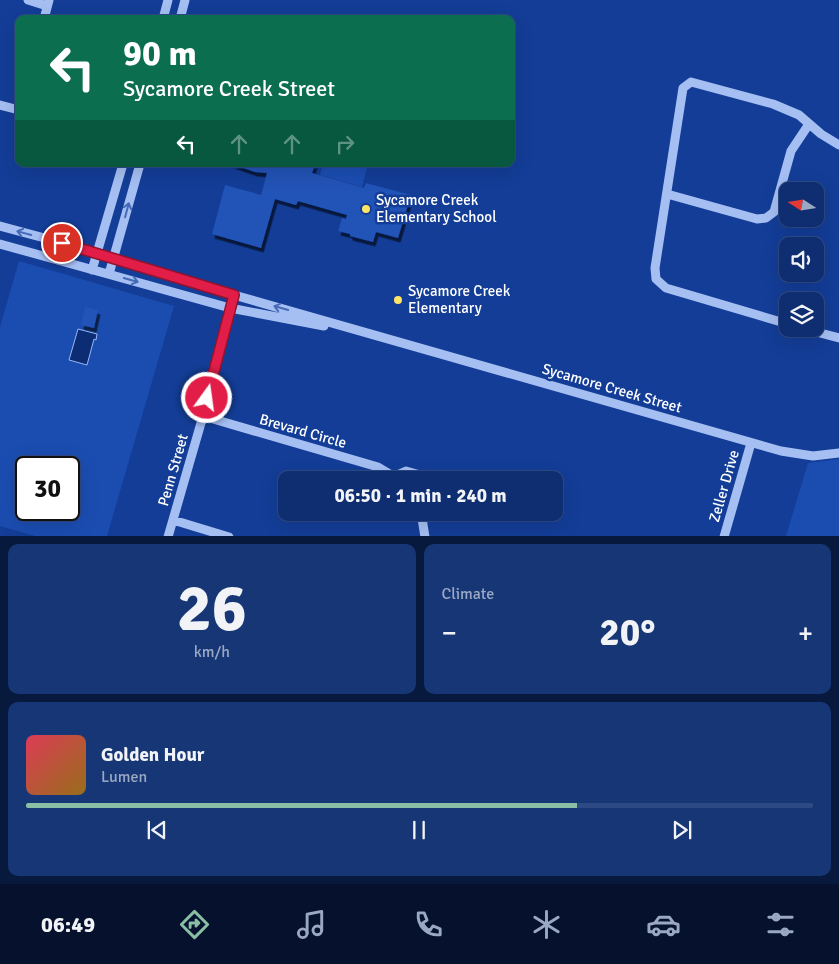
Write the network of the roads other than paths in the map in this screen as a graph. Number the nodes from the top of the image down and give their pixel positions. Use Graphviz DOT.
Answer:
graph roads {
  1 [pos="28,0"];
  2 [pos="168,0"];
  3 [pos="185,0"];
  4 [pos="48,3"];
  5 [pos="164,15"];
  6 [pos="181,15"];
  7 [pos="0,105"];
  8 [pos="15,108"];
  9 [pos="810,124"];
  10 [pos="839,145"];
  11 [pos="122,167"];
  12 [pos="139,167"];
  13 [pos="667,194"];
  14 [pos="0,226"];
  15 [pos="0,244"];
  16 [pos="96,254"];
  17 [pos="114,259"];
  18 [pos="92,270"];
  19 [pos="109,274"];
  20 [pos="234,295"];
  21 [pos="230,308"];
  22 [pos="779,321"];
  23 [pos="839,328"];
  24 [pos="824,334"];
  25 [pos="378,335"];
  26 [pos="838,338"];
  27 [pos="203,416"];
  28 [pos="751,443"];
  29 [pos="839,453"];
  30 [pos="385,471"];
  31 [pos="173,520"];
  32 [pos="424,521"];
  33 [pos="168,536"];
  34 [pos="229,536"];
  35 [pos="425,536"];
  36 [pos="724,536"];
  1 -- 4 [label="street"];
  2 -- 5 [label="street"];
  3 -- 6 [label="street"];
  7 -- 8 [label="street"];
  9 -- 10 [label="street"];
  9 -- 13 [label="street"];
  9 -- 13 [label="street"];
  11 -- 16 [label="street"];
  17 -- 12 [label="street, one-way"];
  13 -- 22 [label="street"];
  16 -- 14 [label="street, Sycamore Creek Street, one-way"];
  15 -- 18 [label="street, Sycamore Creek Street"];
  16 -- 17 [label="street, Sycamore Creek Street"];
  16 -- 18 [label="street"];
  17 -- 19 [label="street"];
  17 -- 20 [label="street, Sycamore Creek Street"];
  18 -- 19 [label="street, Sycamore Creek Street"];
  19 -- 21 [label="street, Sycamore Creek Street, one-way"];
  20 -- 21 [label="street, Penn Street"];
  25 -- 20 [label="street, Sycamore Creek Street, one-way"];
  21 -- 25 [label="street, Sycamore Creek Street"];
  21 -- 27 [label="street, Penn Street"];
  23 -- 26 [label="street"];
  24 -- 26 [label="street"];
  25 -- 28 [label="street, Sycamore Creek Street"];
  27 -- 30 [label="street, Brevard Circle"];
  27 -- 31 [label="street, Penn Street"];
  28 -- 29 [label="street, Sycamore Creek Street"];
  28 -- 36 [label="street, Zeller Drive"];
  31 -- 33 [label="street, Penn Street"];
  31 -- 34 [label="street"];
  32 -- 35 [label="street"];
}
